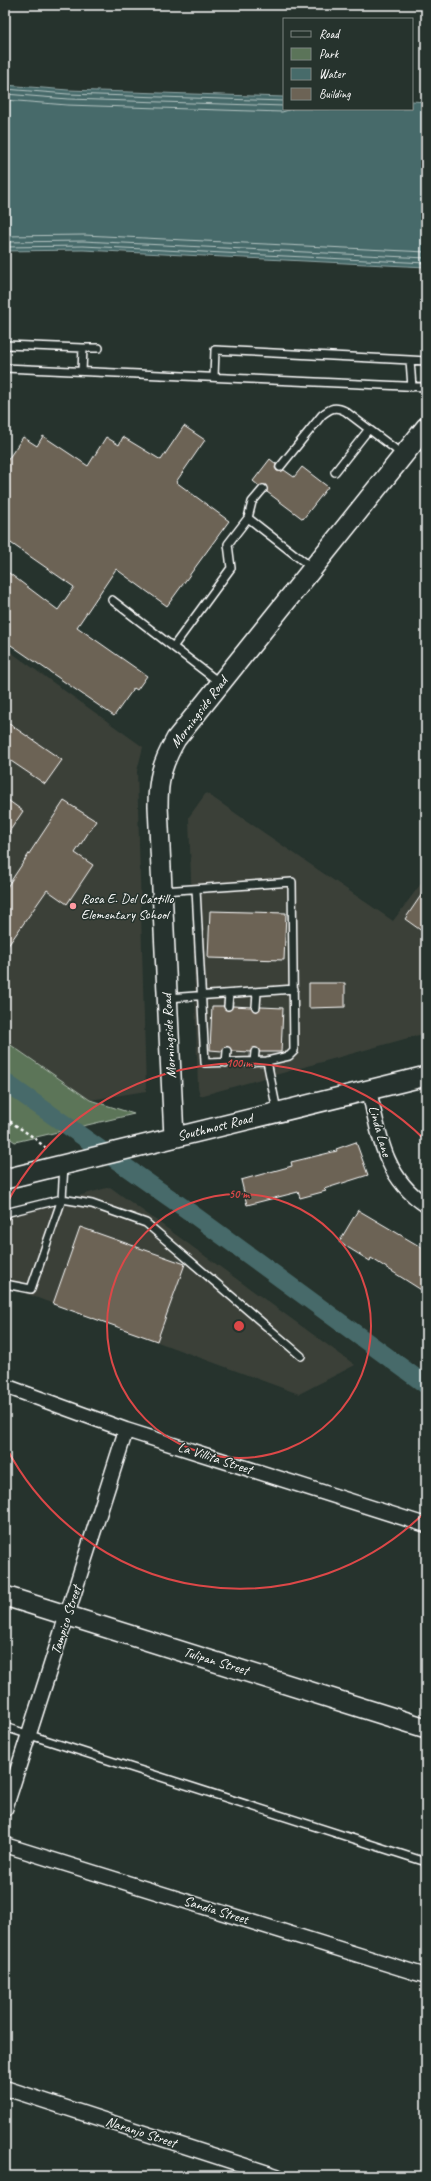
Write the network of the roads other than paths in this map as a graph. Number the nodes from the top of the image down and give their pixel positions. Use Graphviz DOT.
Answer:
graph roads {
  1 [pos="5,345"];
  2 [pos="83,348"];
  3 [pos="99,348"];
  4 [pos="410,360"];
  5 [pos="426,361"];
  6 [pos="5,368"];
  7 [pos="82,371"];
  8 [pos="214,377"];
  9 [pos="412,387"];
  10 [pos="426,388"];
  11 [pos="426,427"];
  12 [pos="369,429"];
  13 [pos="403,456"];
  14 [pos="280,467"];
  15 [pos="335,472"];
  16 [pos="263,489"];
  17 [pos="248,518"];
  18 [pos="312,568"];
  19 [pos="112,600"];
  20 [pos="173,647"];
  21 [pos="220,684"];
  22 [pos="196,889"];
  23 [pos="162,891"];
  24 [pos="294,989"];
  25 [pos="257,992"];
  26 [pos="229,994"];
  27 [pos="202,996"];
  28 [pos="167,998"];
  29 [pos="228,1006"];
  30 [pos="256,1007"];
  31 [pos="227,1051"];
  32 [pos="255,1052"];
  33 [pos="267,1061"];
  34 [pos="254,1062"];
  35 [pos="226,1063"];
  36 [pos="426,1076"];
  37 [pos="369,1090"];
  38 [pos="277,1112"];
  39 [pos="174,1137"];
  40 [pos="64,1165"];
  41 [pos="5,1179"];
  42 [pos="62,1199"];
  43 [pos="426,1205"];
  44 [pos="5,1216"];
  45 [pos="5,1284"];
  46 [pos="301,1356"];
  47 [pos="5,1386"];
  48 [pos="126,1430"];
  49 [pos="426,1525"];
  50 [pos="5,1596"];
  51 [pos="67,1615"];
  52 [pos="5,1727"];
  53 [pos="426,1728"];
  54 [pos="29,1735"];
  55 [pos="5,1810"];
  56 [pos="5,1845"];
  57 [pos="426,1862"];
  58 [pos="426,1976"];
  59 [pos="5,2088"];
  60 [pos="277,2176"];
  1 -- 2 [label="lane"];
  2 -- 3 [label="lane"];
  2 -- 7 [label="lane"];
  4 -- 5 [label="lane"];
  4 -- 8 [label="lane"];
  4 -- 9 [label="lane"];
  6 -- 7 [label="lane"];
  7 -- 8 [label="lane"];
  8 -- 9 [label="lane"];
  9 -- 10 [label="lane"];
  11 -- 13 [label="street, Morningside Road"];
  12 -- 13 [label="lane"];
  12 -- 14 [label="lane"];
  12 -- 15 [label="lane"];
  13 -- 18 [label="street, Morningside Road"];
  16 -- 17 [label="lane"];
  17 -- 18 [label="lane"];
  17 -- 20 [label="lane"];
  18 -- 21 [label="street, Morningside Road"];
  19 -- 20 [label="lane"];
  20 -- 21 [label="lane"];
  21 -- 23 [label="street, Morningside Road"];
  22 -- 23 [label="lane"];
  22 -- 24 [label="lane"];
  22 -- 27 [label="lane"];
  23 -- 28 [label="street, Morningside Road"];
  24 -- 25 [label="lane"];
  24 -- 33 [label="lane"];
  25 -- 26 [label="lane"];
  25 -- 30 [label="lane"];
  26 -- 27 [label="lane"];
  26 -- 29 [label="lane"];
  27 -- 28 [label="lane"];
  27 -- 35 [label="lane"];
  28 -- 39 [label="street, Morningside Road"];
  31 -- 35 [label="lane"];
  32 -- 34 [label="lane"];
  33 -- 34 [label="lane"];
  33 -- 38 [label="lane"];
  34 -- 35 [label="lane"];
  36 -- 37 [label="street, Southmost Road"];
  37 -- 38 [label="street, Southmost Road"];
  37 -- 43 [label="street, Linda Lane"];
  38 -- 39 [label="street, Southmost Road"];
  39 -- 40 [label="street, Southmost Road"];
  40 -- 41 [label="street, Southmost Road"];
  40 -- 42 [label="lane"];
  42 -- 44 [label="lane"];
  42 -- 45 [label="lane"];
  42 -- 46 [label="lane"];
  47 -- 48 [label="street, La Villita Street"];
  48 -- 49 [label="street, La Villita Street"];
  48 -- 51 [label="street, Tampico Street"];
  50 -- 51 [label="street, Tulipan Street"];
  51 -- 53 [label="street, Tulipan Street"];
  51 -- 54 [label="street, Tampico Street"];
  52 -- 54 [label="lane"];
  54 -- 55 [label="street, Tampico Street"];
  54 -- 57 [label="lane"];
  56 -- 58 [label="street, Sandia Street"];
  59 -- 60 [label="street, Naranjo Street"];
}
